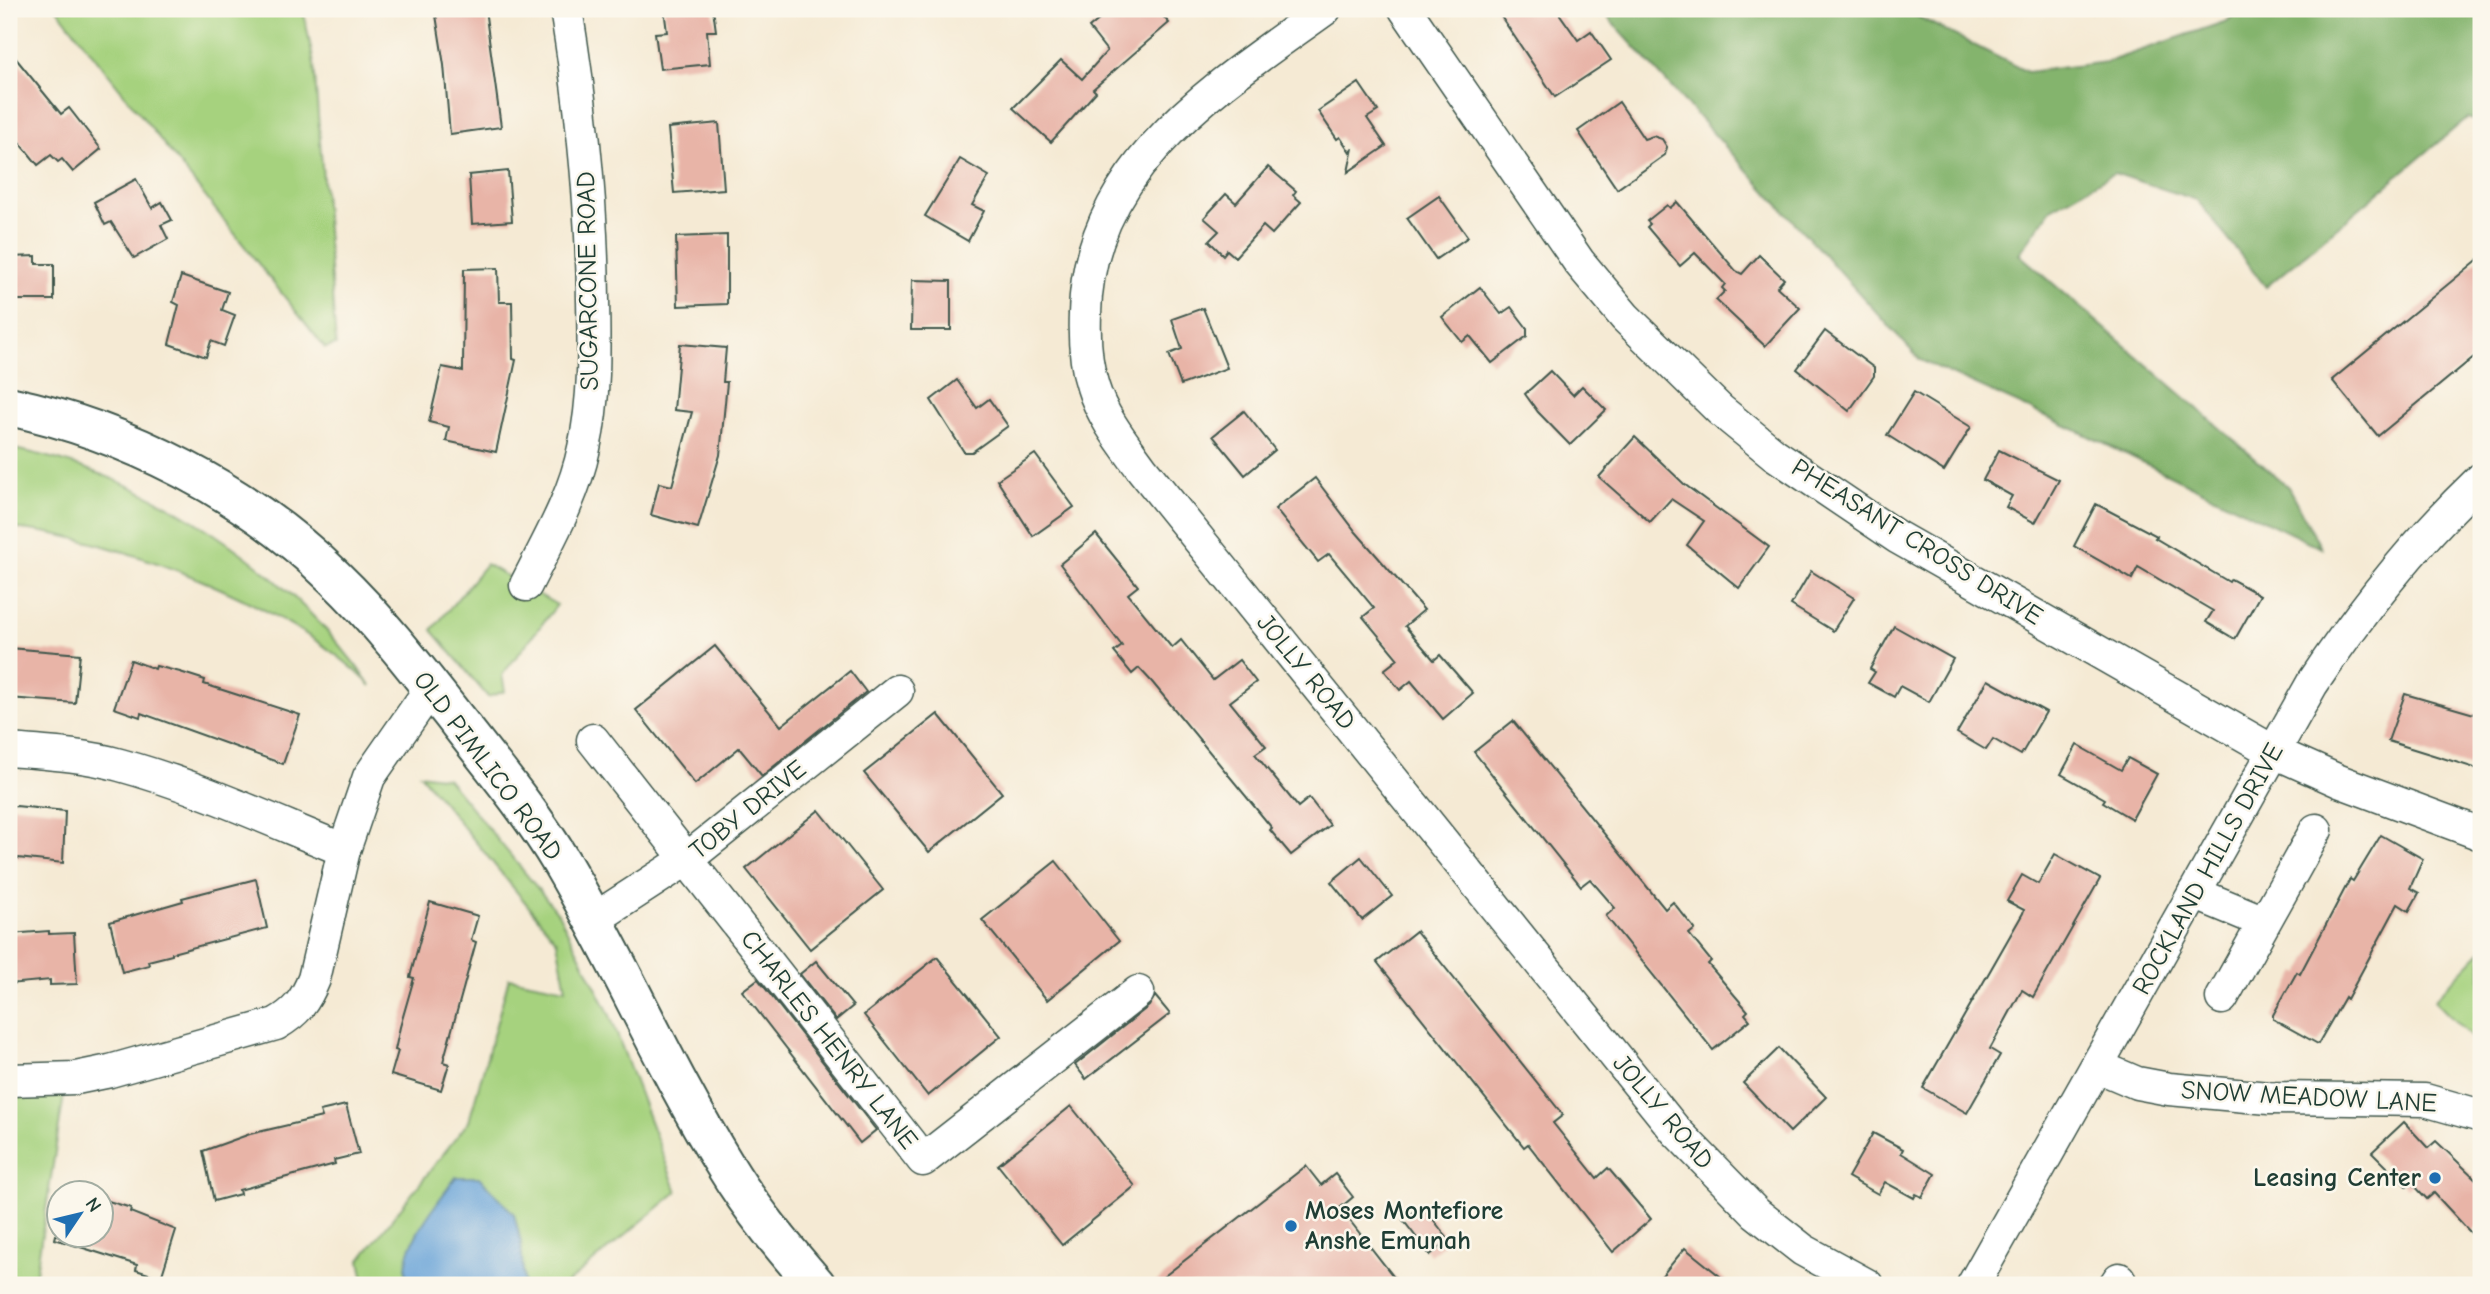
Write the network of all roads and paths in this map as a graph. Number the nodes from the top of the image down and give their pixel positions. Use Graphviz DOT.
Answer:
graph roads {
  1 [pos="566,9"];
  2 [pos="1325,9"];
  3 [pos="1405,9"];
  4 [pos="9,406"];
  5 [pos="2481,479"];
  6 [pos="526,585"];
  7 [pos="431,688"];
  8 [pos="897,691"];
  9 [pos="593,740"];
  10 [pos="9,750"];
  11 [pos="2274,752"];
  12 [pos="2316,830"];
  13 [pos="2481,834"];
  14 [pos="344,850"];
  15 [pos="687,859"];
  16 [pos="2194,893"];
  17 [pos="593,920"];
  18 [pos="2264,922"];
  19 [pos="1138,992"];
  20 [pos="2222,998"];
  21 [pos="2097,1066"];
  22 [pos="9,1080"];
  23 [pos="2481,1116"];
  24 [pos="816,1285"];
  25 [pos="1867,1285"];
  26 [pos="1973,1285"];
  1 -- 6 [label="street, SUGARCONE ROAD"];
  2 -- 25 [label="street, JOLLY ROAD"];
  3 -- 11 [label="street, PHEASANT CROSS DRIVE"];
  4 -- 7 [label="street, OLD PIMLICO ROAD"];
  5 -- 11 [label="street, ROCKLAND HILLS DRIVE"];
  7 -- 14 [label="street"];
  7 -- 17 [label="street, OLD PIMLICO ROAD"];
  8 -- 15 [label="street, TOBY DRIVE"];
  9 -- 15 [label="street, CHARLES HENRY LANE"];
  10 -- 14 [label="street"];
  11 -- 13 [label="street, PHEASANT CROSS DRIVE"];
  11 -- 16 [label="street, ROCKLAND HILLS DRIVE"];
  12 -- 18 [label="street"];
  14 -- 22 [label="street"];
  15 -- 17 [label="street, TOBY DRIVE"];
  15 -- 19 [label="street, CHARLES HENRY LANE"];
  16 -- 18 [label="street"];
  16 -- 21 [label="street, ROCKLAND HILLS DRIVE"];
  17 -- 24 [label="street, OLD PIMLICO ROAD"];
  18 -- 20 [label="street"];
  21 -- 23 [label="street, SNOW MEADOW LANE"];
  21 -- 26 [label="street, ROCKLAND HILLS DRIVE"];
}
